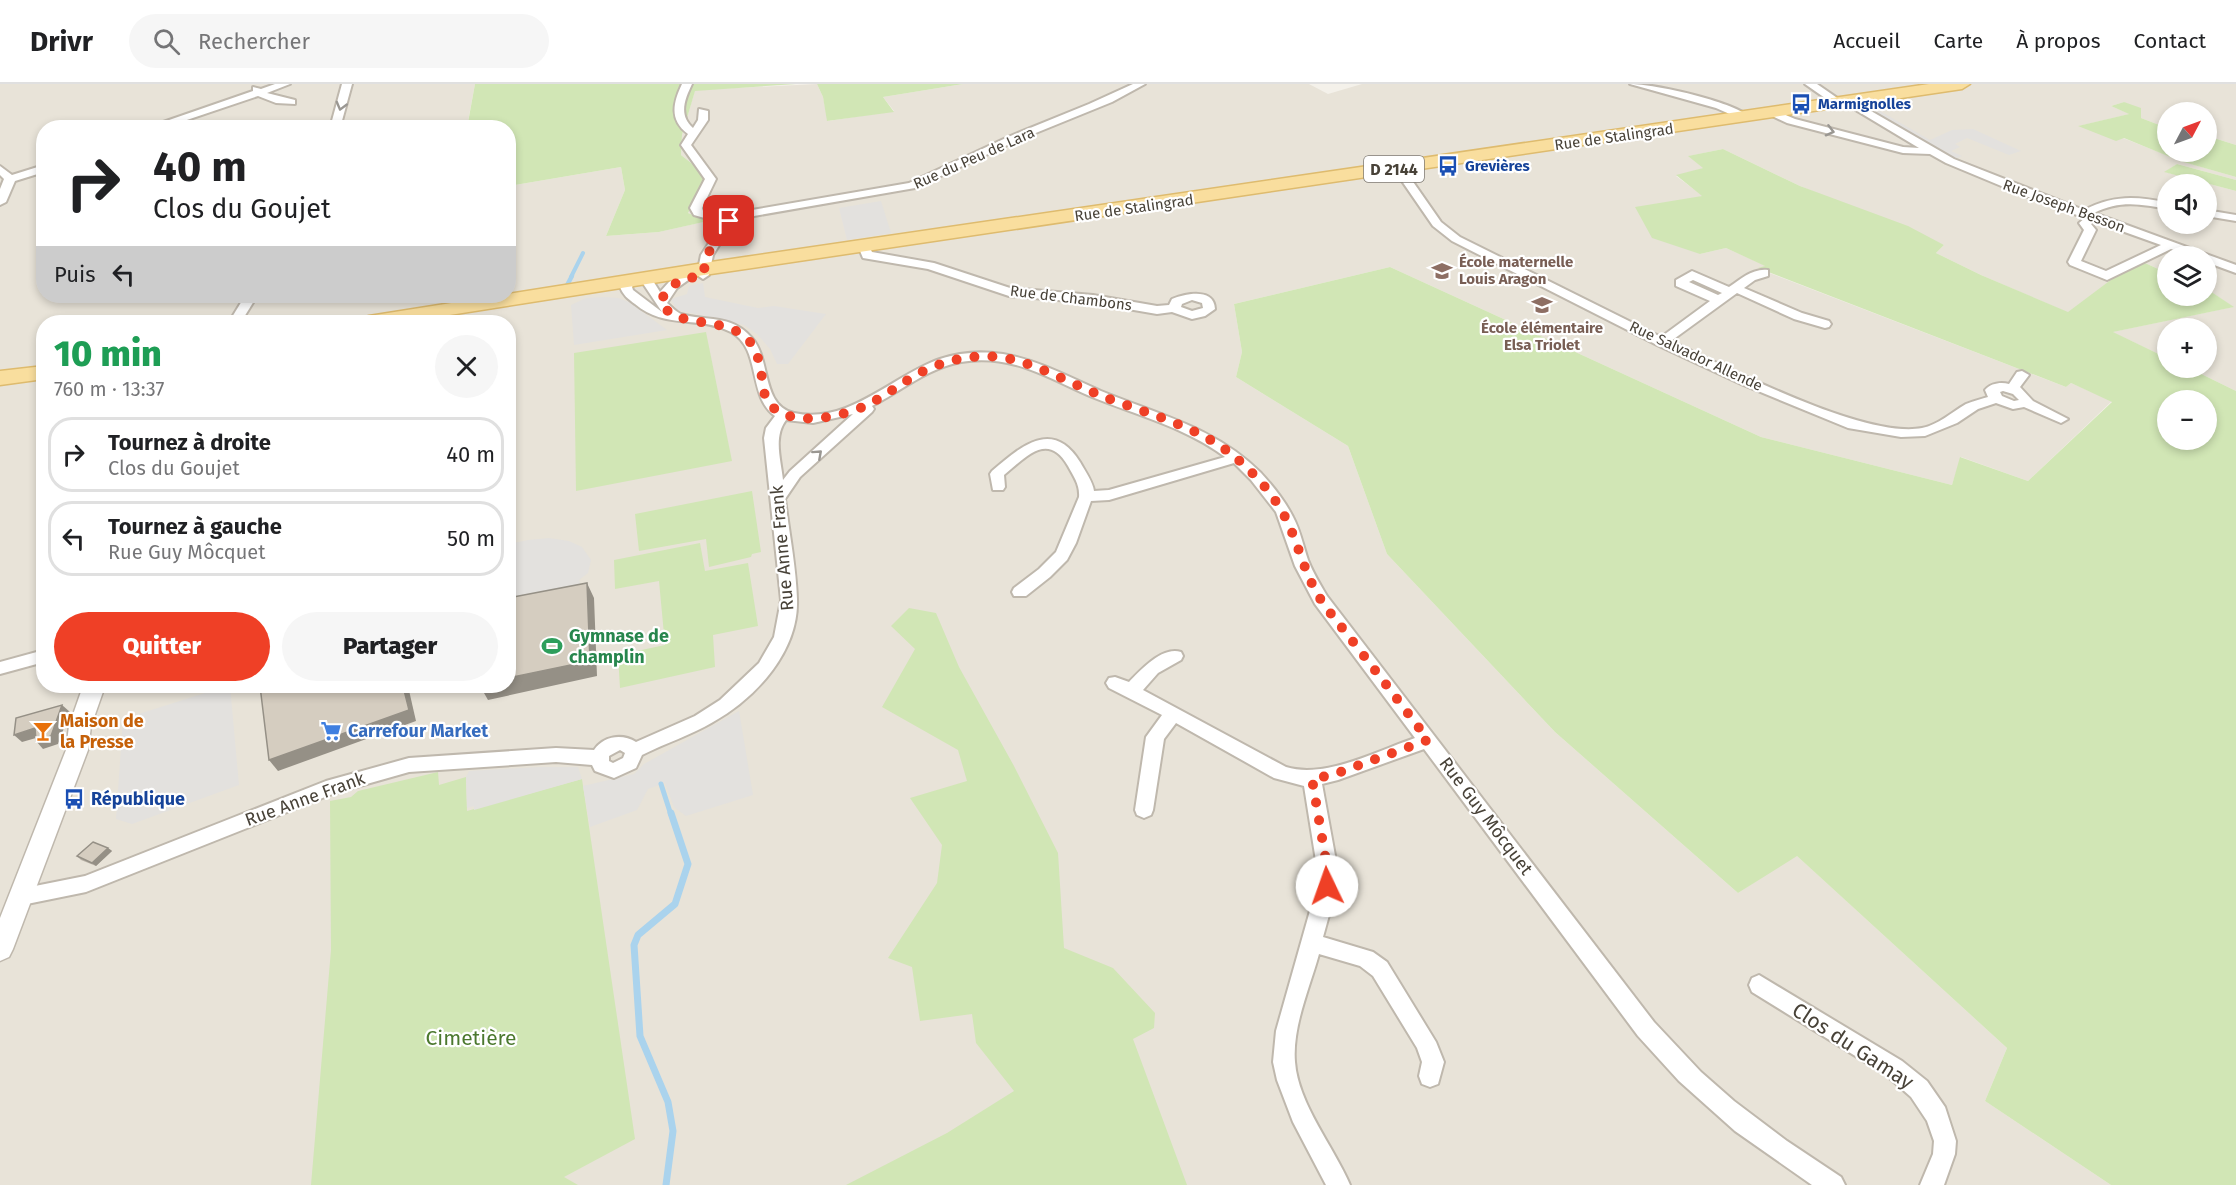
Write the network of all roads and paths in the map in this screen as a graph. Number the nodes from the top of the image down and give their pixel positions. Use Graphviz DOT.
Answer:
graph roads {
  1 [pos="251,84"];
  2 [pos="285,84"];
  3 [pos="347,84"];
  4 [pos="687,84"];
  5 [pos="1140,84"];
  6 [pos="1635,84"];
  7 [pos="1809,84"];
  8 [pos="1962,84"];
  9 [pos="259,92"];
  10 [pos="291,102"];
  11 [pos="1843,102"];
  12 [pos="703,111"];
  13 [pos="1774,113"];
  14 [pos="1745,117"];
  15 [pos="175,120"];
  16 [pos="337,120"];
  17 [pos="693,133"];
  18 [pos="1928,150"];
  19 [pos="1398,168"];
  20 [pos="0,169"];
  21 [pos="36,171"];
  22 [pos="10,179"];
  23 [pos="0,202"];
  24 [pos="2157,204"];
  25 [pos="2088,215"];
  26 [pos="2217,215"];
  27 [pos="2236,218"];
  28 [pos="729,221"];
  29 [pos="2170,245"];
  30 [pos="864,248"];
  31 [pos="2217,262"];
  32 [pos="2236,269"];
  33 [pos="1764,273"];
  34 [pos="698,274"];
  35 [pos="642,286"];
  36 [pos="1732,290"];
  37 [pos="1718,300"];
  38 [pos="1175,308"];
  39 [pos="417,315"];
  40 [pos="676,317"];
  41 [pos="1825,324"];
  42 [pos="1662,342"];
  43 [pos="36,373"];
  44 [pos="2022,375"];
  45 [pos="0,378"];
  46 [pos="2013,388"];
  47 [pos="1996,399"];
  48 [pos="877,400"];
  49 [pos="2026,403"];
  50 [pos="783,415"];
  51 [pos="2061,419"];
  52 [pos="1236,458"];
  53 [pos="998,487"];
  54 [pos="779,497"];
  55 [pos="1086,497"];
  56 [pos="1020,592"];
  57 [pos="36,650"];
  58 [pos="1175,656"];
  59 [pos="36,658"];
  60 [pos="0,659"];
  61 [pos="0,668"];
  62 [pos="92,693"];
  63 [pos="1173,713"];
  64 [pos="1428,740"];
  65 [pos="1312,779"];
  66 [pos="1144,810"];
  67 [pos="22,896"];
  68 [pos="1311,942"];
  69 [pos="0,949"];
  70 [pos="1759,985"];
  71 [pos="1430,1076"];
  72 [pos="1338,1185"];
  73 [pos="1833,1185"];
  74 [pos="1932,1185"];
  1 -- 9 [label="street"];
  2 -- 9 [label="street"];
  3 -- 16 [label="street, one-way"];
  4 -- 17 [label="street"];
  5 -- 28 [label="street, Rue du Peu de Lara"];
  6 -- 14 [label="street"];
  7 -- 11 [label="street"];
  8 -- 11 [label="main road, Rue de Stalingrad / D 2144"];
  9 -- 10 [label="street"];
  9 -- 15 [label="street"];
  11 -- 13 [label="main road, Rue de Stalingrad / D 2144"];
  11 -- 18 [label="street"];
  12 -- 17 [label="street"];
  13 -- 14 [label="main road, Rue de Stalingrad / D 2144"];
  13 -- 18 [label="street, one-way"];
  14 -- 19 [label="main road, Rue de Stalingrad / D 2144"];
  17 -- 28 [label="street"];
  18 -- 25 [label="street, Rue Joseph Besson"];
  19 -- 30 [label="main road, Rue de Stalingrad / D 2144"];
  19 -- 42 [label="street, Rue Salvador Allende"];
  20 -- 22 [label="street"];
  21 -- 22 [label="street"];
  22 -- 23 [label="street"];
  24 -- 25 [label="street"];
  25 -- 29 [label="street, Rue Joseph Besson"];
  25 -- 29 [label="street"];
  26 -- 27 [label="street"];
  28 -- 34 [label="street"];
  30 -- 34 [label="main road, D 2144"];
  30 -- 38 [label="street, Rue de Chambons"];
  31 -- 32 [label="street"];
  33 -- 36 [label="street"];
  34 -- 35 [label="main road, D 2144"];
  35 -- 39 [label="main road, D 2144"];
  35 -- 40 [label="street"];
  35 -- 40 [label="street"];
  36 -- 37 [label="street"];
  36 -- 37 [label="street"];
  36 -- 41 [label="street"];
  37 -- 42 [label="street"];
  40 -- 50 [label="street"];
  42 -- 47 [label="street, Rue Salvador Allende"];
  43 -- 45 [label="main road"];
  44 -- 46 [label="street"];
  46 -- 47 [label="street"];
  46 -- 49 [label="street"];
  47 -- 49 [label="street"];
  48 -- 50 [label="street, Rue Guy Môcquet"];
  48 -- 52 [label="street, Rue Guy Môcquet"];
  54 -- 48 [label="street, one-way"];
  49 -- 51 [label="street"];
  50 -- 54 [label="street, Rue Anne Frank"];
  52 -- 55 [label="street"];
  52 -- 64 [label="street, Rue Guy Môcquet"];
  53 -- 55 [label="street"];
  54 -- 67 [label="street, Rue Anne Frank"];
  55 -- 56 [label="street"];
  57 -- 60 [label="street"];
  58 -- 63 [label="street"];
  59 -- 61 [label="street"];
  62 -- 67 [label="street"];
  63 -- 65 [label="street"];
  63 -- 66 [label="street"];
  64 -- 65 [label="street"];
  64 -- 73 [label="street, Rue Guy Môcquet"];
  65 -- 68 [label="street"];
  67 -- 69 [label="street"];
  68 -- 71 [label="street"];
  68 -- 72 [label="street"];
  70 -- 74 [label="street, Clos du Gamay"];
}
